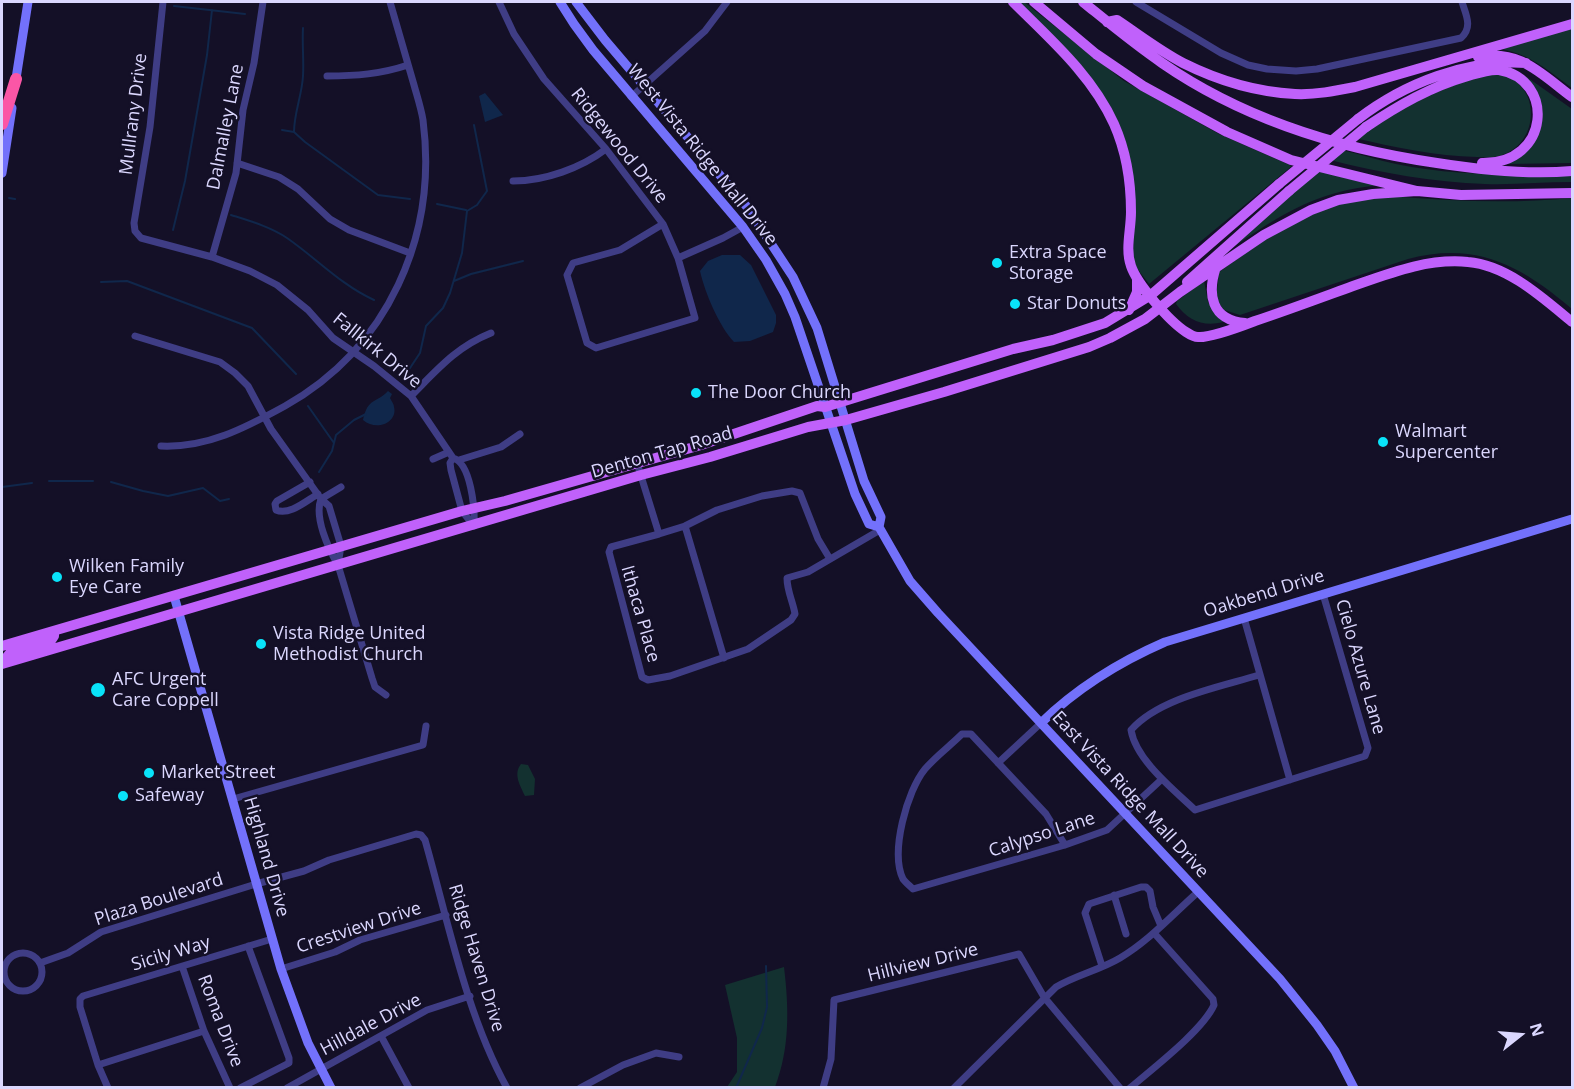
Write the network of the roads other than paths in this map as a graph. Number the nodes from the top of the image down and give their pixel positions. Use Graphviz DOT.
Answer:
graph roads {
  1 [pos="28,2"];
  2 [pos="163,2"];
  3 [pos="263,2"];
  4 [pos="390,2"];
  5 [pos="499,2"];
  6 [pos="560,2"];
  7 [pos="576,2"];
  8 [pos="727,2"];
  9 [pos="1013,2"];
  10 [pos="1034,2"];
  11 [pos="1083,2"];
  12 [pos="1136,2"];
  13 [pos="1462,2"];
  14 [pos="1572,17"];
  15 [pos="1107,22"];
  16 [pos="1567,25"];
  17 [pos="1526,63"];
  18 [pos="408,65"];
  19 [pos="1411,71"];
  20 [pos="327,76"];
  21 [pos="16,79"];
  22 [pos="644,86"];
  23 [pos="631,97"];
  24 [pos="1572,98"];
  25 [pos="1362,123"];
  26 [pos="2,124"];
  27 [pos="606,149"];
  28 [pos="237,163"];
  29 [pos="1465,168"];
  30 [pos="1572,171"];
  31 [pos="2,173"];
  32 [pos="513,181"];
  33 [pos="1284,188"];
  34 [pos="1417,191"];
  35 [pos="1572,193"];
  36 [pos="663,224"];
  37 [pos="760,224"];
  38 [pos="743,227"];
  39 [pos="135,231"];
  40 [pos="410,253"];
  41 [pos="212,257"];
  42 [pos="678,258"];
  43 [pos="1217,266"];
  44 [pos="1137,278"];
  45 [pos="1180,292"];
  46 [pos="1151,295"];
  47 [pos="1160,308"];
  48 [pos="1129,310"];
  49 [pos="1147,317"];
  50 [pos="1572,322"];
  51 [pos="1248,324"];
  52 [pos="1179,327"];
  53 [pos="491,333"];
  54 [pos="135,336"];
  55 [pos="352,352"];
  56 [pos="975,361"];
  57 [pos="978,382"];
  58 [pos="411,396"];
  59 [pos="840,403"];
  60 [pos="825,407"];
  61 [pos="265,417"];
  62 [pos="846,420"];
  63 [pos="831,423"];
  64 [pos="519,434"];
  65 [pos="161,446"];
  66 [pos="454,457"];
  67 [pos="433,459"];
  68 [pos="637,463"];
  69 [pos="641,476"];
  70 [pos="310,482"];
  71 [pos="341,487"];
  72 [pos="319,497"];
  73 [pos="475,508"];
  74 [pos="462,511"];
  75 [pos="1572,519"];
  76 [pos="474,526"];
  77 [pos="685,526"];
  78 [pos="879,528"];
  79 [pos="659,534"];
  80 [pos="341,546"];
  81 [pos="329,550"];
  82 [pos="830,560"];
  83 [pos="338,565"];
  84 [pos="1323,594"];
  85 [pos="174,596"];
  86 [pos="123,611"];
  87 [pos="179,612"];
  88 [pos="1244,618"];
  89 [pos="54,631"];
  90 [pos="67,645"];
  91 [pos="2,646"];
  92 [pos="724,658"];
  93 [pos="2,663"];
  94 [pos="1259,675"];
  95 [pos="386,695"];
  96 [pos="1041,723"];
  97 [pos="426,726"];
  98 [pos="998,763"];
  99 [pos="1162,779"];
  100 [pos="1290,780"];
  101 [pos="233,800"];
  102 [pos="1125,815"];
  103 [pos="421,835"];
  104 [pos="1065,845"];
  105 [pos="256,884"];
  106 [pos="1198,892"];
  107 [pos="1114,895"];
  108 [pos="446,915"];
  109 [pos="1161,926"];
  110 [pos="1154,933"];
  111 [pos="1126,934"];
  112 [pos="272,939"];
  113 [pos="248,946"];
  114 [pos="40,963"];
  115 [pos="182,966"];
  116 [pos="1102,966"];
  117 [pos="280,969"];
  118 [pos="3,977"];
  119 [pos="470,996"];
  120 [pos="1044,997"];
  121 [pos="204,1031"];
  122 [pos="381,1036"];
  123 [pos="680,1057"];
  124 [pos="98,1065"];
  125 [pos="321,1069"];
  126 [pos="108,1088"];
  127 [pos="230,1088"];
  128 [pos="240,1088"];
  129 [pos="287,1088"];
  130 [pos="332,1088"];
  131 [pos="409,1088"];
  132 [pos="507,1088"];
  133 [pos="580,1088"];
  134 [pos="823,1088"];
  135 [pos="954,1088"];
  136 [pos="1120,1088"];
  137 [pos="1130,1088"];
  138 [pos="1354,1088"];
  1 -- 21 [label="main road"];
  2 -- 39 [label="street, Mullrany Drive"];
  3 -- 28 [label="street, Dalmalley Lane"];
  4 -- 18 [label="street"];
  5 -- 27 [label="street, Ridgewood Drive"];
  6 -- 23 [label="main road, West Vista Ridge Mall Drive"];
  7 -- 22 [label="main road, West Vista Ridge Mall Drive"];
  8 -- 22 [label="street"];
  9 -- 44 [label="main road"];
  10 -- 34 [label="main road"];
  11 -- 15 [label="main road"];
  12 -- 13 [label="street"];
  14 -- 16 [label="main road"];
  15 -- 19 [label="main road"];
  15 -- 29 [label="main road"];
  16 -- 19 [label="main road"];
  17 -- 19 [label="main road"];
  17 -- 24 [label="main road"];
  17 -- 25 [label="main road"];
  18 -- 20 [label="street"];
  18 -- 40 [label="street"];
  21 -- 26 [label="highway"];
  21 -- 31 [label="main road"];
  22 -- 23 [label="street"];
  22 -- 37 [label="main road, West Vista Ridge Mall Drive"];
  23 -- 38 [label="main road, West Vista Ridge Mall Drive"];
  25 -- 29 [label="main road"];
  25 -- 33 [label="main road, bridge"];
  27 -- 32 [label="street"];
  27 -- 36 [label="street, Ridgewood Drive"];
  28 -- 40 [label="street"];
  28 -- 41 [label="street, Dalmalley Lane"];
  29 -- 30 [label="main road"];
  33 -- 45 [label="main road"];
  33 -- 46 [label="main road, Denton Tap Road"];
  34 -- 35 [label="main road"];
  34 -- 43 [label="main road"];
  36 -- 42 [label="street, Ridgewood Drive"];
  36 -- 42 [label="street, Ridgewood Drive"];
  37 -- 38 [label="main road"];
  37 -- 59 [label="main road, West Vista Ridge Mall Drive"];
  38 -- 42 [label="street"];
  38 -- 60 [label="main road, West Vista Ridge Mall Drive"];
  39 -- 41 [label="street, Fallkirk Drive"];
  40 -- 55 [label="street"];
  41 -- 55 [label="street, Fallkirk Drive"];
  43 -- 45 [label="main road"];
  43 -- 51 [label="main road"];
  44 -- 46 [label="main road"];
  44 -- 48 [label="main road"];
  45 -- 47 [label="main road, Denton Tap Road"];
  46 -- 47 [label="main road"];
  46 -- 48 [label="main road, Denton Tap Road"];
  47 -- 49 [label="main road, Denton Tap Road"];
  47 -- 52 [label="main road"];
  48 -- 56 [label="main road, Denton Tap Road"];
  49 -- 52 [label="main road"];
  49 -- 57 [label="main road, Denton Tap Road"];
  50 -- 51 [label="main road"];
  51 -- 52 [label="main road"];
  53 -- 58 [label="street"];
  54 -- 61 [label="street"];
  55 -- 58 [label="street, Fallkirk Drive"];
  55 -- 61 [label="street"];
  56 -- 57 [label="main road"];
  56 -- 59 [label="main road, Denton Tap Road"];
  57 -- 62 [label="main road, Denton Tap Road"];
  58 -- 66 [label="street, Fallkirk Drive"];
  59 -- 60 [label="main road, Denton Tap Road"];
  59 -- 62 [label="main road, East Vista Ridge Mall Drive"];
  60 -- 63 [label="main road, East Vista Ridge Mall Drive"];
  60 -- 68 [label="main road, Denton Tap Road"];
  61 -- 65 [label="street"];
  61 -- 70 [label="street"];
  62 -- 63 [label="main road, Denton Tap Road"];
  62 -- 78 [label="main road, East Vista Ridge Mall Drive"];
  63 -- 69 [label="main road, Denton Tap Road"];
  63 -- 78 [label="main road, East Vista Ridge Mall Drive"];
  64 -- 66 [label="street"];
  66 -- 67 [label="street"];
  66 -- 73 [label="street, Fallkirk Drive"];
  66 -- 74 [label="street, Fallkirk Drive"];
  68 -- 69 [label="street"];
  68 -- 73 [label="main road, Denton Tap Road"];
  69 -- 76 [label="main road, Denton Tap Road"];
  69 -- 79 [label="street"];
  70 -- 72 [label="street"];
  70 -- 72 [label="street"];
  71 -- 72 [label="street"];
  72 -- 80 [label="street"];
  72 -- 81 [label="street"];
  73 -- 74 [label="main road, Denton Tap Road"];
  73 -- 76 [label="street, Fallkirk Drive"];
  74 -- 76 [label="street, Fallkirk Drive"];
  74 -- 80 [label="main road, Denton Tap Road"];
  75 -- 84 [label="main road, Oakbend Drive"];
  76 -- 83 [label="main road, Denton Tap Road"];
  77 -- 79 [label="street"];
  77 -- 82 [label="street"];
  77 -- 92 [label="street"];
  78 -- 82 [label="street, Ithaca Place"];
  78 -- 96 [label="main road, East Vista Ridge Mall Drive"];
  79 -- 92 [label="street, Ithaca Place"];
  80 -- 81 [label="main road, Denton Tap Road"];
  80 -- 83 [label="street"];
  81 -- 83 [label="street"];
  81 -- 85 [label="main road, Denton Tap Road"];
  82 -- 92 [label="street, Ithaca Place"];
  83 -- 87 [label="main road, Denton Tap Road"];
  83 -- 95 [label="street"];
  84 -- 88 [label="main road, Oakbend Drive"];
  84 -- 100 [label="street, Cielo Azure Lane"];
  85 -- 86 [label="main road, Denton Tap Road"];
  85 -- 87 [label="main road, Highland Drive"];
  86 -- 89 [label="main road"];
  86 -- 90 [label="main road"];
  87 -- 90 [label="main road, Denton Tap Road"];
  87 -- 101 [label="main road, Highland Drive"];
  88 -- 94 [label="street"];
  88 -- 96 [label="main road, Oakbend Drive"];
  89 -- 91 [label="main road"];
  89 -- 93 [label="main road"];
  90 -- 93 [label="main road, Denton Tap Road"];
  94 -- 99 [label="street"];
  94 -- 100 [label="street"];
  96 -- 98 [label="street, Oakbend Drive"];
  96 -- 102 [label="main road, East Vista Ridge Mall Drive"];
  97 -- 101 [label="street"];
  98 -- 104 [label="street"];
  98 -- 104 [label="street, Calypso Lane"];
  99 -- 100 [label="street"];
  99 -- 102 [label="street, Calypso Lane"];
  101 -- 105 [label="main road, Highland Drive"];
  102 -- 104 [label="street, Calypso Lane"];
  102 -- 106 [label="main road, East Vista Ridge Mall Drive"];
  103 -- 105 [label="street, Plaza Boulevard"];
  103 -- 108 [label="street, Ridge Haven Drive"];
  105 -- 112 [label="main road, Highland Drive"];
  105 -- 114 [label="street, Plaza Boulevard"];
  106 -- 109 [label="street"];
  106 -- 138 [label="main road, East Vista Ridge Mall Drive"];
  107 -- 109 [label="street"];
  107 -- 111 [label="street"];
  107 -- 116 [label="street"];
  108 -- 117 [label="street, Crestview Drive"];
  108 -- 119 [label="street, Ridge Haven Drive"];
  109 -- 110 [label="street"];
  110 -- 116 [label="street"];
  110 -- 137 [label="street"];
  112 -- 113 [label="street, Sicily Way"];
  112 -- 117 [label="main road, Highland Drive"];
  113 -- 115 [label="street, Sicily Way"];
  113 -- 128 [label="street"];
  114 -- 118 [label="street"];
  114 -- 118 [label="street"];
  115 -- 121 [label="street, Roma Drive"];
  115 -- 124 [label="street, Sicily Way"];
  116 -- 120 [label="street"];
  117 -- 125 [label="main road, Highland Drive"];
  119 -- 122 [label="street, Hilldale Drive"];
  119 -- 132 [label="street, Ridge Haven Drive"];
  120 -- 134 [label="street, Hillview Drive"];
  120 -- 135 [label="street"];
  120 -- 136 [label="street"];
  121 -- 124 [label="street"];
  121 -- 127 [label="street, Roma Drive"];
  122 -- 125 [label="street, Hilldale Drive"];
  122 -- 131 [label="street"];
  123 -- 133 [label="street"];
  124 -- 126 [label="street"];
  125 -- 129 [label="street, Hilldale Drive"];
  125 -- 130 [label="main road, Highland Drive"];
}
